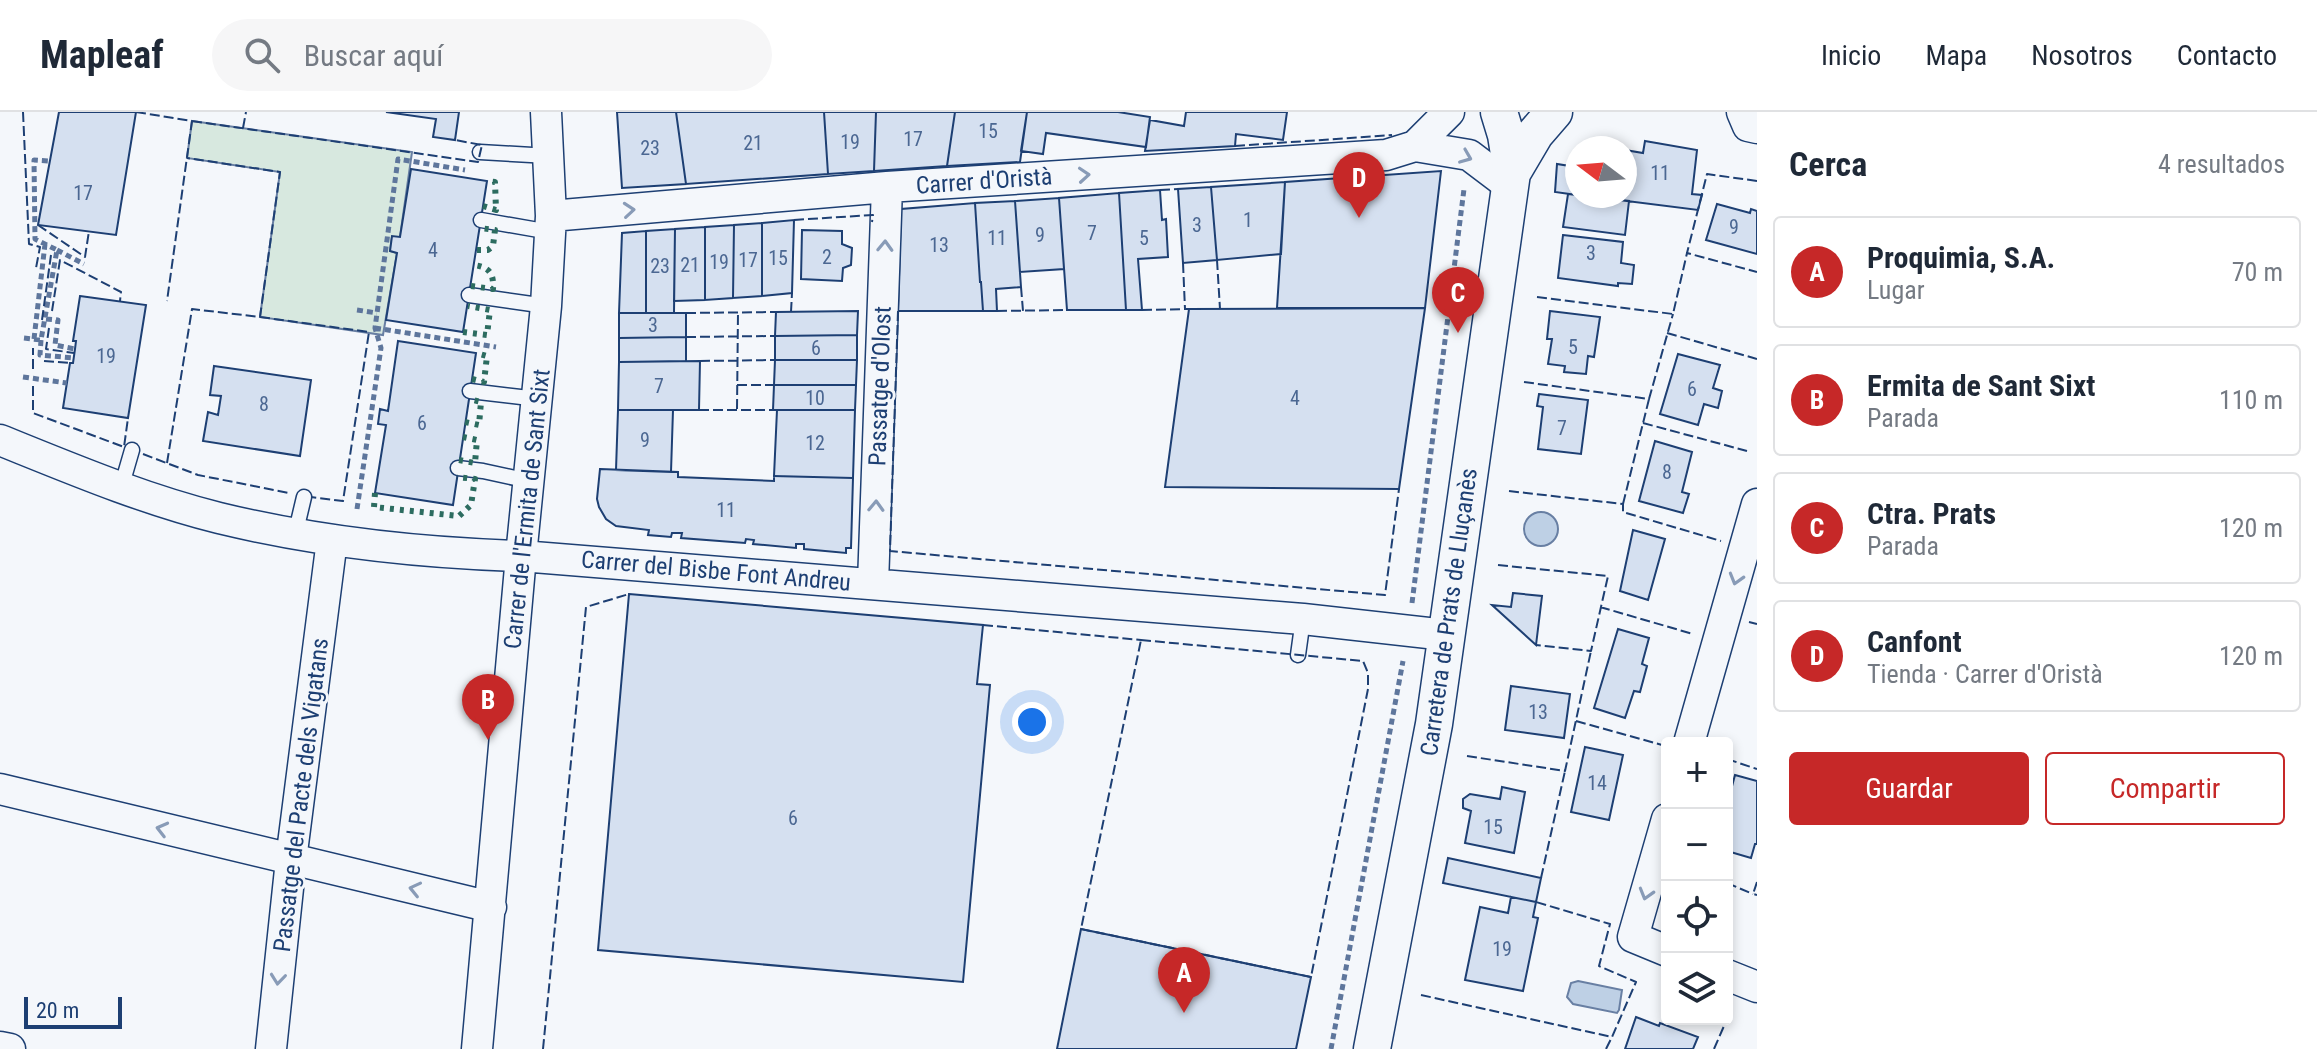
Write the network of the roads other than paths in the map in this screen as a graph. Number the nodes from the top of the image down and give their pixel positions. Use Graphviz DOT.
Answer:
graph roads {
  1 [pos="546,112"];
  2 [pos="1449,112"];
  3 [pos="1499,112"];
  4 [pos="1554,112"];
  5 [pos="1742,112"];
  6 [pos="1757,128"];
  7 [pos="1415,146"];
  8 [pos="480,152"];
  9 [pos="549,156"];
  10 [pos="1511,180"];
  11 [pos="887,187"];
  12 [pos="481,220"];
  13 [pos="551,224"];
  14 [pos="469,295"];
  15 [pos="546,306"];
  16 [pos="470,391"];
  17 [pos="538,399"];
  18 [pos="0,440"];
  19 [pos="132,450"];
  20 [pos="458,468"];
  21 [pos="529,481"];
  22 [pos="121,488"];
  23 [pos="304,497"];
  24 [pos="1757,504"];
  25 [pos="295,535"];
  26 [pos="332,540"];
  27 [pos="521,556"];
  28 [pos="873,584"];
  29 [pos="1303,619"];
  30 [pos="1446,635"];
  31 [pos="1298,655"];
  32 [pos="1691,737"];
  33 [pos="0,789"];
  34 [pos="1661,840"];
  35 [pos="291,860"];
  36 [pos="491,907"];
  37 [pos="1661,949"];
  38 [pos="1733,977"];
  39 [pos="1757,987"];
  40 [pos="0,1047"];
  41 [pos="10,1049"];
  42 [pos="271,1049"];
  43 [pos="477,1049"];
  44 [pos="1372,1049"];
  1 -- 9 [label="street, Carrer de l'Ermita de Sant Sixt"];
  2 -- 7 [label="street"];
  3 -- 10 [label="street, Carretera de Prats de Lluçanès"];
  4 -- 10 [label="street, Carretera de Prats de Lluçanès"];
  5 -- 6 [label="street"];
  7 -- 10 [label="street, Carrer d'Oristà, one-way"];
  11 -- 7 [label="street, Carrer d'Oristà, one-way"];
  8 -- 9 [label="lane"];
  9 -- 13 [label="street, Carrer de l'Ermita de Sant Sixt"];
  10 -- 30 [label="street, Carretera de Prats de Lluçanès"];
  13 -- 11 [label="street, Carrer d'Oristà, one-way"];
  28 -- 11 [label="street, Passatge d'Olost, one-way"];
  12 -- 13 [label="lane"];
  13 -- 15 [label="street, Carrer de l'Ermita de Sant Sixt"];
  14 -- 15 [label="lane"];
  15 -- 17 [label="street, Carrer de l'Ermita de Sant Sixt"];
  16 -- 17 [label="lane"];
  17 -- 21 [label="street, Carrer de l'Ermita de Sant Sixt"];
  18 -- 22 [label="street, Carrer del Bisbe Font Andreu"];
  19 -- 22 [label="lane"];
  20 -- 21 [label="lane"];
  21 -- 27 [label="street, Carrer de l'Ermita de Sant Sixt"];
  22 -- 25 [label="street, Carrer del Bisbe Font Andreu"];
  23 -- 25 [label="lane"];
  24 -- 32 [label="street, one-way"];
  25 -- 26 [label="street, Carrer del Bisbe Font Andreu"];
  26 -- 27 [label="street, Carrer del Bisbe Font Andreu"];
  26 -- 35 [label="street, Passatge del Pacte dels Vigatans"];
  27 -- 28 [label="street, Carrer del Bisbe Font Andreu"];
  27 -- 36 [label="street, Carrer de l'Ermita de Sant Sixt"];
  28 -- 29 [label="street, Carrer del Bisbe Font Andreu"];
  29 -- 30 [label="street, Carrer del Bisbe Font Andreu"];
  29 -- 31 [label="lane"];
  30 -- 44 [label="street, Carretera de Prats de Lluçanès"];
  35 -- 33 [label="street, one-way"];
  34 -- 37 [label="street, one-way"];
  36 -- 35 [label="street, one-way"];
  35 -- 42 [label="street, Passatge del Pacte dels Vigatans, one-way"];
  36 -- 43 [label="street, Carrer de l'Ermita de Sant Sixt"];
  38 -- 39 [label="street"];
  40 -- 41 [label="street"];
}
